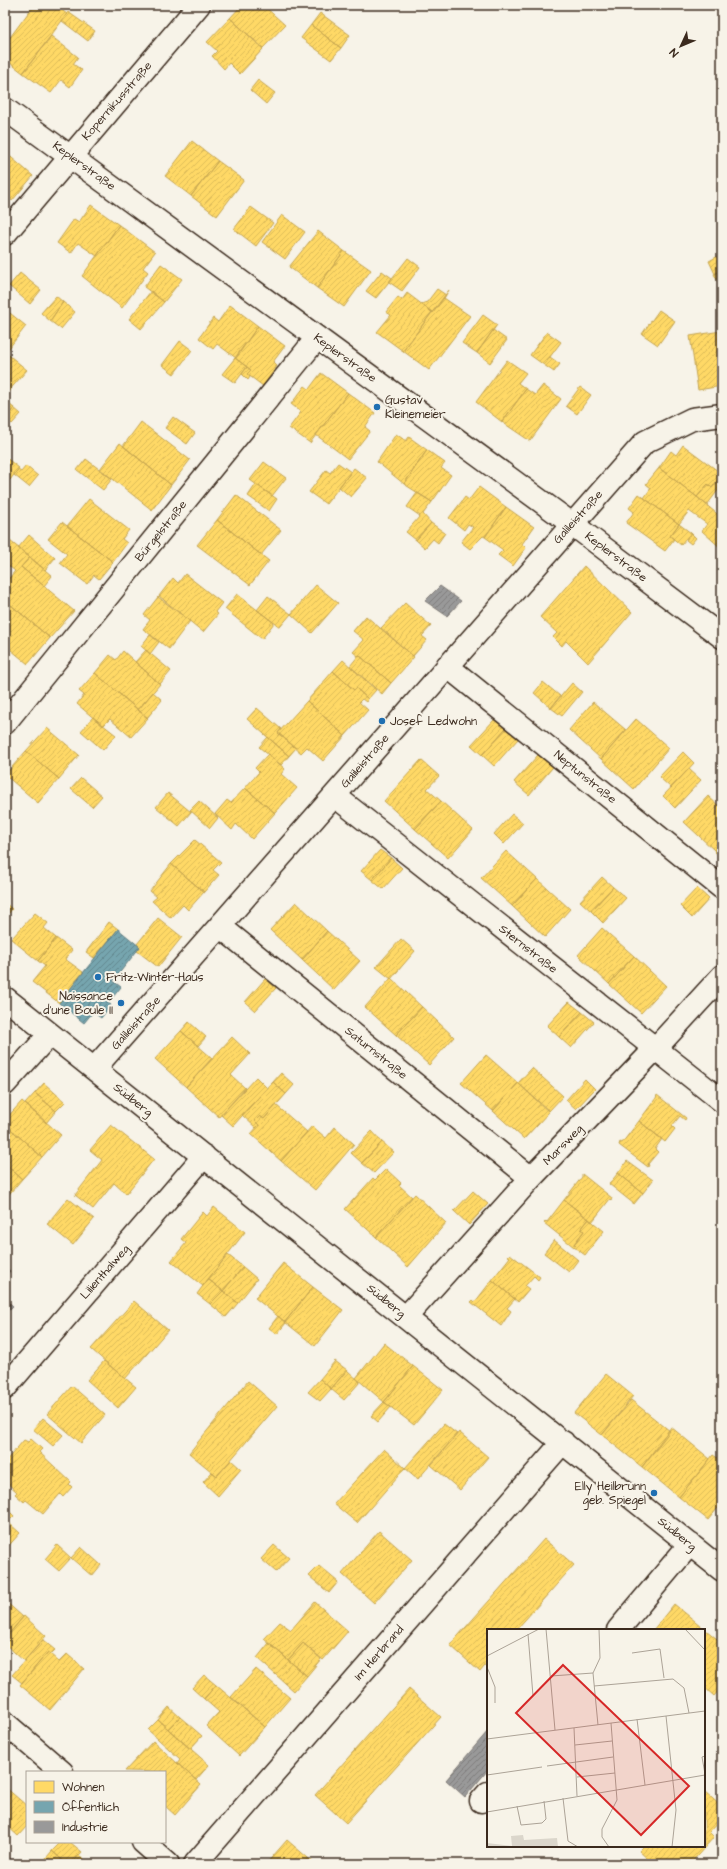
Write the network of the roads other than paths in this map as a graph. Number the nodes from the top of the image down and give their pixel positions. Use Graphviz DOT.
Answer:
graph roads {
  1 [pos="199,5"];
  2 [pos="5,109"];
  3 [pos="70,156"];
  4 [pos="5,234"];
  5 [pos="317,338"];
  6 [pos="722,415"];
  7 [pos="572,524"];
  8 [pos="722,637"];
  9 [pos="447,666"];
  10 [pos="5,724"];
  11 [pos="334,796"];
  12 [pos="722,888"];
  13 [pos="221,927"];
  14 [pos="722,976"];
  15 [pos="5,998"];
  16 [pos="50,1034"];
  17 [pos="655,1049"];
  18 [pos="94,1070"];
  19 [pos="5,1084"];
  20 [pos="722,1101"];
  21 [pos="204,1156"];
  22 [pos="531,1178"];
  23 [pos="406,1317"];
  24 [pos="5,1388"];
  25 [pos="563,1442"];
  26 [pos="690,1544"];
  27 [pos="722,1570"];
  28 [pos="619,1629"];
  29 [pos="5,1723"];
  30 [pos="61,1771"];
  31 [pos="144,1843"];
  32 [pos="168,1864"];
  33 [pos="195,1864"];
  1 -- 3 [label="street, Kopernikusstraße"];
  2 -- 3 [label="street, Keplerstraße"];
  3 -- 4 [label="street, Kopernikusstraße"];
  3 -- 5 [label="street, Keplerstraße"];
  5 -- 7 [label="street, Keplerstraße"];
  5 -- 10 [label="street, Bürgelstraße"];
  6 -- 7 [label="street, Galileistraße"];
  7 -- 8 [label="street, Keplerstraße"];
  7 -- 9 [label="street, Galileistraße"];
  9 -- 11 [label="street, Galileistraße"];
  9 -- 12 [label="street, Neptunstraße"];
  11 -- 13 [label="street, Galileistraße"];
  11 -- 17 [label="street, Sternstraße"];
  13 -- 18 [label="street, Galileistraße"];
  13 -- 22 [label="street, Saturnstraße"];
  14 -- 17 [label="street, Marsweg"];
  15 -- 16 [label="street, Südberg"];
  16 -- 18 [label="street, Südberg"];
  16 -- 19 [label="street"];
  17 -- 20 [label="street, Sternstraße"];
  17 -- 22 [label="street, Marsweg"];
  18 -- 21 [label="street, Südberg"];
  21 -- 23 [label="street, Südberg"];
  21 -- 24 [label="street, Lilienthalweg"];
  22 -- 23 [label="street, Marsweg"];
  23 -- 25 [label="street, Südberg"];
  25 -- 26 [label="street, Südberg"];
  25 -- 33 [label="street, Im Herbrand"];
  26 -- 27 [label="street, Südberg"];
  26 -- 28 [label="street"];
  29 -- 30 [label="street"];
  31 -- 32 [label="street"];
}
